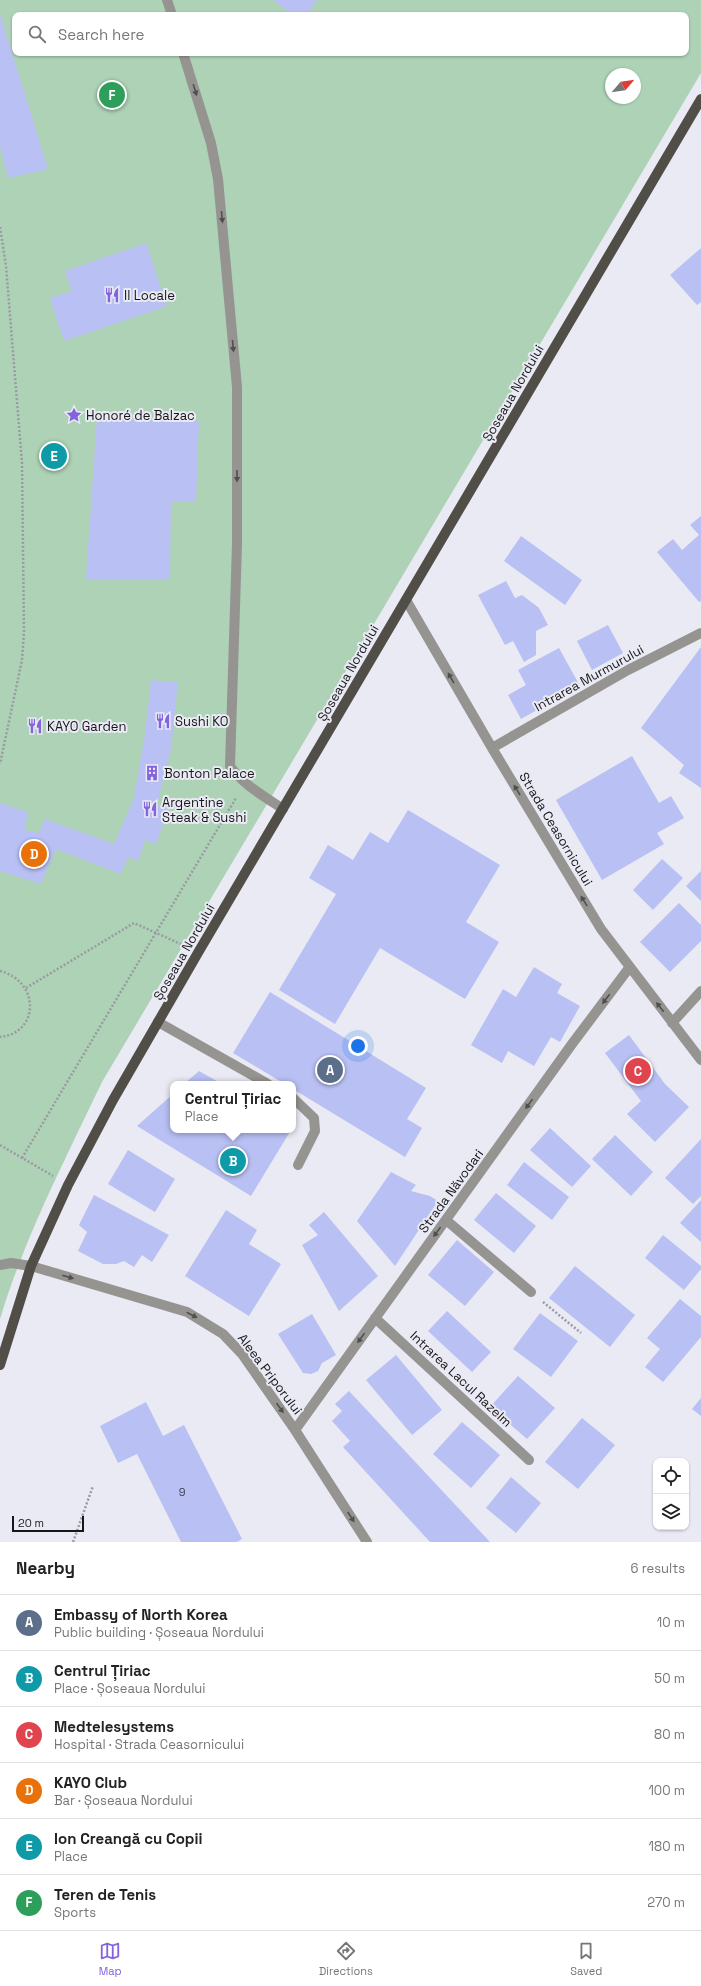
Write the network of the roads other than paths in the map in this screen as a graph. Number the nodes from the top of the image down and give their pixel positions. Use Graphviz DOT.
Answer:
graph roads {
  1 [pos="167,0"];
  2 [pos="171,12"];
  3 [pos="184,56"];
  4 [pos="701,99"];
  5 [pos="406,600"];
  6 [pos="701,633"];
  7 [pos="492,748"];
  8 [pos="283,809"];
  9 [pos="630,968"];
  10 [pos="701,991"];
  11 [pos="158,1022"];
  12 [pos="672,1023"];
  13 [pos="701,1060"];
  14 [pos="263,1081"];
  15 [pos="296,1101"];
  16 [pos="298,1165"];
  17 [pos="446,1220"];
  18 [pos="0,1265"];
  19 [pos="31,1266"];
  20 [pos="531,1292"];
  21 [pos="375,1318"];
  22 [pos="0,1365"];
  23 [pos="295,1430"];
  24 [pos="529,1460"];
  25 [pos="367,1542"];
  1 -- 2 [label="street"];
  3 -- 8 [label="street, one-way"];
  4 -- 5 [label="main road, Șoseaua Nordului"];
  7 -- 5 [label="street, Strada Ceasornicului, one-way"];
  5 -- 8 [label="main road, Șoseaua Nordului"];
  6 -- 7 [label="street, Intrarea Murmurului"];
  9 -- 7 [label="street, Strada Ceasornicului, one-way"];
  8 -- 11 [label="main road, Șoseaua Nordului"];
  12 -- 9 [label="street, Strada Ceasornicului, one-way"];
  9 -- 17 [label="street, Strada Năvodari, one-way"];
  10 -- 12 [label="street"];
  11 -- 14 [label="street"];
  11 -- 19 [label="main road, Șoseaua Nordului"];
  12 -- 13 [label="street, Strada Ceasornicului"];
  15 -- 16 [label="street"];
  17 -- 20 [label="street"];
  17 -- 21 [label="street, Strada Năvodari, one-way"];
  18 -- 19 [label="street"];
  19 -- 22 [label="main road, Șoseaua Nordului"];
  19 -- 23 [label="street, Aleea Priporului, one-way"];
  21 -- 23 [label="street, Strada Năvodari, one-way"];
  21 -- 24 [label="street, Intrarea Lacul Razelm"];
  23 -- 25 [label="street, Aleea Priporului, one-way"];
}
